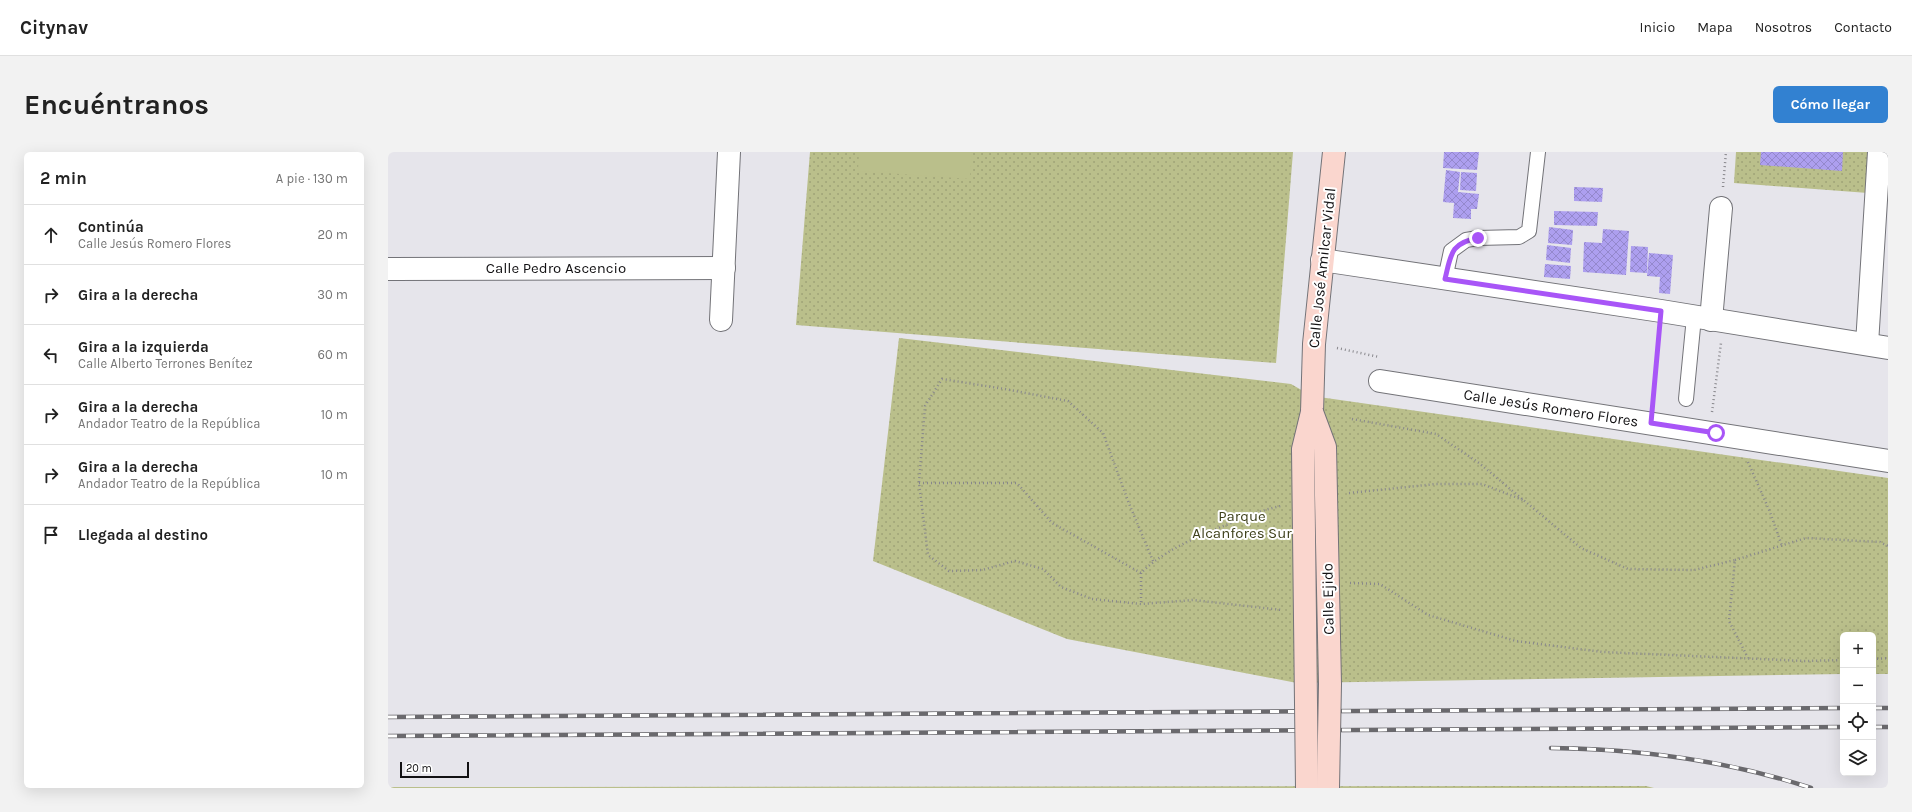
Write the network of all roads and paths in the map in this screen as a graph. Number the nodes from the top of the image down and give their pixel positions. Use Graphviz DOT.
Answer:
graph roads {
  1 [pos="729,152"];
  2 [pos="1334,152"];
  3 [pos="1538,152"];
  4 [pos="1726,152"];
  5 [pos="1879,152"];
  6 [pos="1721,208"];
  7 [pos="1322,260"];
  8 [pos="724,268"];
  9 [pos="388,269"];
  10 [pos="1445,279"];
  11 [pos="1661,311"];
  12 [pos="721,320"];
  13 [pos="1709,320"];
  14 [pos="1314,344"];
  15 [pos="1867,344"];
  16 [pos="1888,348"];
  17 [pos="1380,381"];
  18 [pos="1312,384"];
  19 [pos="1686,399"];
  20 [pos="1312,412"];
  21 [pos="1352,420"];
  22 [pos="1651,423"];
  23 [pos="1709,432"];
  24 [pos="1736,436"];
  25 [pos="1888,461"];
  26 [pos="919,484"];
  27 [pos="1344,494"];
  28 [pos="1523,500"];
  29 [pos="1285,505"];
  30 [pos="1782,546"];
  31 [pos="1888,546"];
  32 [pos="1735,560"];
  33 [pos="1152,561"];
  34 [pos="1141,573"];
  35 [pos="1345,586"];
  36 [pos="1141,604"];
  37 [pos="1289,608"];
  38 [pos="1749,658"];
  39 [pos="1888,658"];
  40 [pos="1876,659"];
  41 [pos="1840,660"];
  42 [pos="1307,788"];
  43 [pos="1328,788"];
  1 -- 8 [label="street"];
  2 -- 7 [label="street, Calle José Amilcar Vidal"];
  3 -- 10 [label="lane"];
  4 -- 6 [label="path"];
  5 -- 15 [label="street"];
  6 -- 13 [label="street"];
  7 -- 10 [label="street"];
  7 -- 14 [label="street, Calle José Amilcar Vidal"];
  8 -- 9 [label="street, Calle Pedro Ascencio"];
  8 -- 12 [label="street"];
  10 -- 11 [label="street"];
  11 -- 13 [label="street"];
  11 -- 22 [label="path"];
  13 -- 15 [label="street"];
  13 -- 19 [label="lane"];
  13 -- 23 [label="path"];
  14 -- 17 [label="path"];
  14 -- 18 [label="street, Calle José Amilcar Vidal"];
  15 -- 16 [label="street"];
  17 -- 22 [label="street, Calle Jesús Romero Flores"];
  18 -- 20 [label="street, Calle Ejido"];
  20 -- 42 [label="street, Calle Ejido, bridge"];
  20 -- 43 [label="street, Calle Ejido, bridge"];
  21 -- 28 [label="path"];
  22 -- 23 [label="street, Calle Jesús Romero Flores"];
  23 -- 24 [label="street, Calle Jesús Romero Flores"];
  24 -- 25 [label="street, Calle Jesús Romero Flores"];
  24 -- 30 [label="path"];
  26 -- 33 [label="path"];
  26 -- 34 [label="path"];
  26 -- 36 [label="path"];
  27 -- 28 [label="path"];
  28 -- 32 [label="path"];
  29 -- 33 [label="path"];
  30 -- 31 [label="path"];
  30 -- 32 [label="path"];
  32 -- 38 [label="path"];
  33 -- 34 [label="path"];
  34 -- 36 [label="path"];
  35 -- 38 [label="path"];
  36 -- 37 [label="path"];
  38 -- 41 [label="path"];
  39 -- 40 [label="path"];
}
